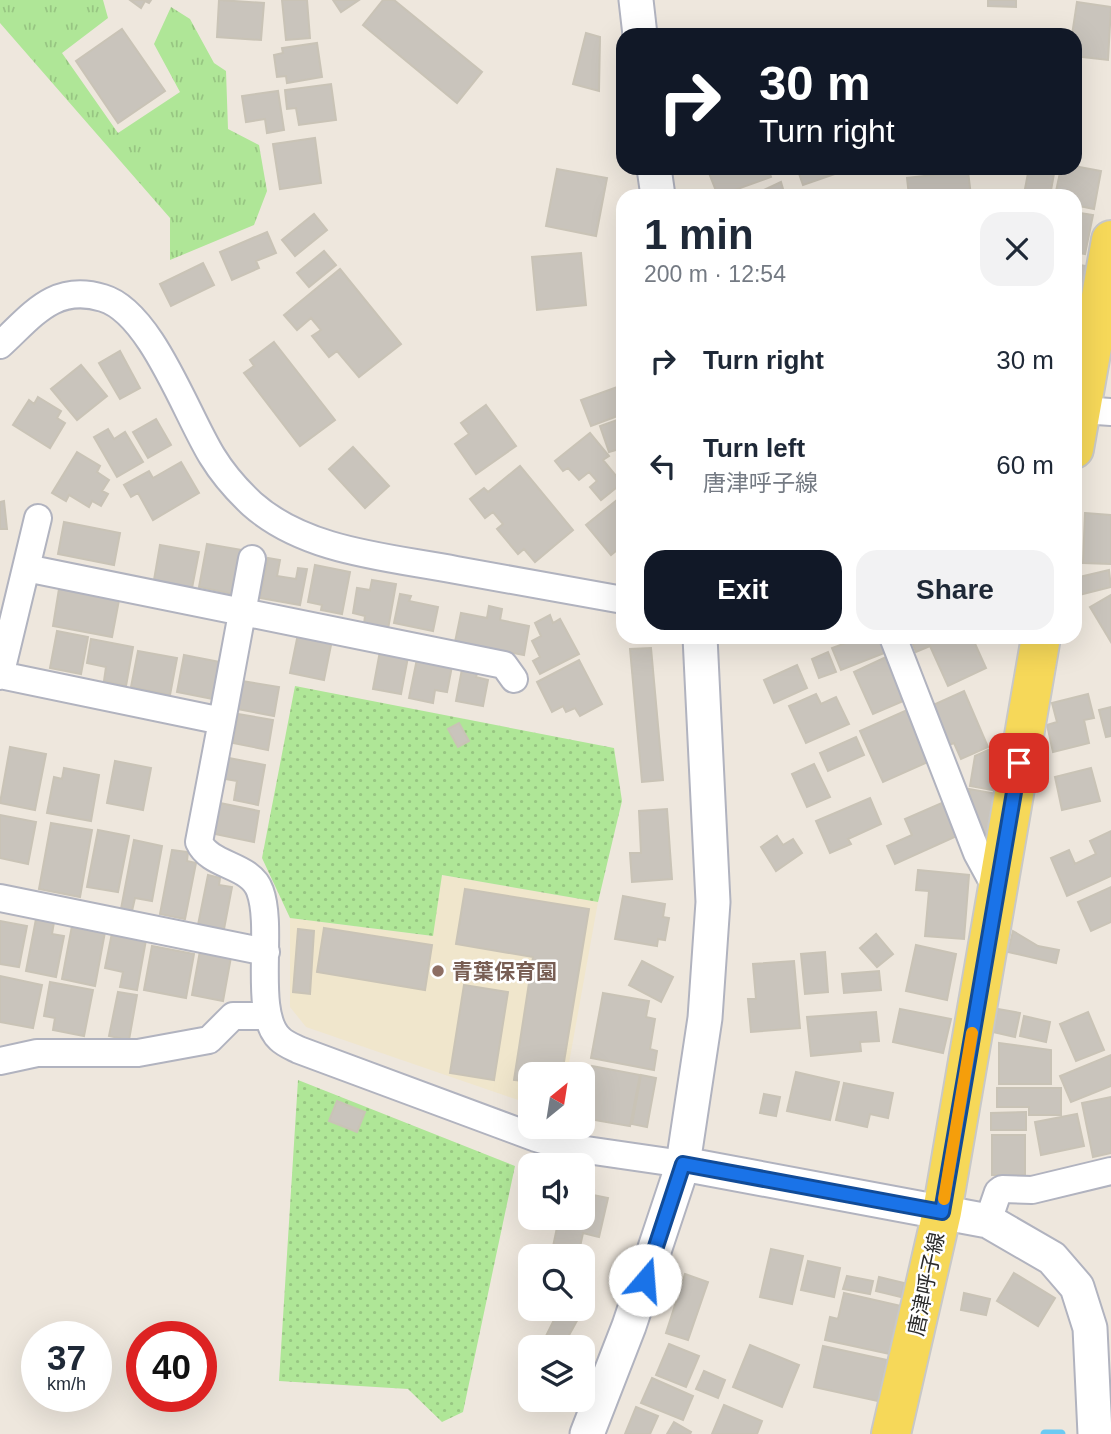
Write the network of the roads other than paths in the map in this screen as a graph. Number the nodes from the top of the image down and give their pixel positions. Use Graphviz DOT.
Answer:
graph roads {
  1 [pos="636,0"];
  2 [pos="639,28"];
  3 [pos="1111,240"];
  4 [pos="0,345"];
  5 [pos="1097,411"];
  6 [pos="1082,436"];
  7 [pos="38,519"];
  8 [pos="252,559"];
  9 [pos="26,568"];
  10 [pos="9,599"];
  11 [pos="616,599"];
  12 [pos="242,612"];
  13 [pos="700,644"];
  14 [pos="896,644"];
  15 [pos="1040,644"];
  16 [pos="0,675"];
  17 [pos="514,680"];
  18 [pos="222,720"];
  19 [pos="996,888"];
  20 [pos="0,898"];
  21 [pos="266,952"];
  22 [pos="267,1016"];
  23 [pos="0,1060"];
  24 [pos="683,1164"];
  25 [pos="1111,1171"];
  26 [pos="942,1212"];
  27 [pos="988,1221"];
  28 [pos="587,1434"];
  29 [pos="891,1434"];
  30 [pos="1094,1434"];
  1 -- 2 [label="street"];
  3 -- 5 [label="main road"];
  4 -- 11 [label="street"];
  5 -- 6 [label="main road"];
  7 -- 9 [label="street"];
  8 -- 12 [label="street"];
  9 -- 10 [label="street"];
  9 -- 12 [label="street"];
  10 -- 16 [label="street"];
  12 -- 17 [label="street"];
  12 -- 18 [label="street"];
  13 -- 24 [label="street"];
  14 -- 19 [label="street"];
  15 -- 19 [label="main road, 唐津呼子線"];
  16 -- 18 [label="street"];
  18 -- 21 [label="street"];
  19 -- 26 [label="main road, 唐津呼子線"];
  20 -- 21 [label="street"];
  21 -- 22 [label="street"];
  22 -- 23 [label="street"];
  22 -- 24 [label="street"];
  24 -- 26 [label="street"];
  24 -- 28 [label="street"];
  25 -- 27 [label="street"];
  26 -- 27 [label="street"];
  26 -- 29 [label="main road, 唐津呼子線"];
  27 -- 30 [label="street"];
}
